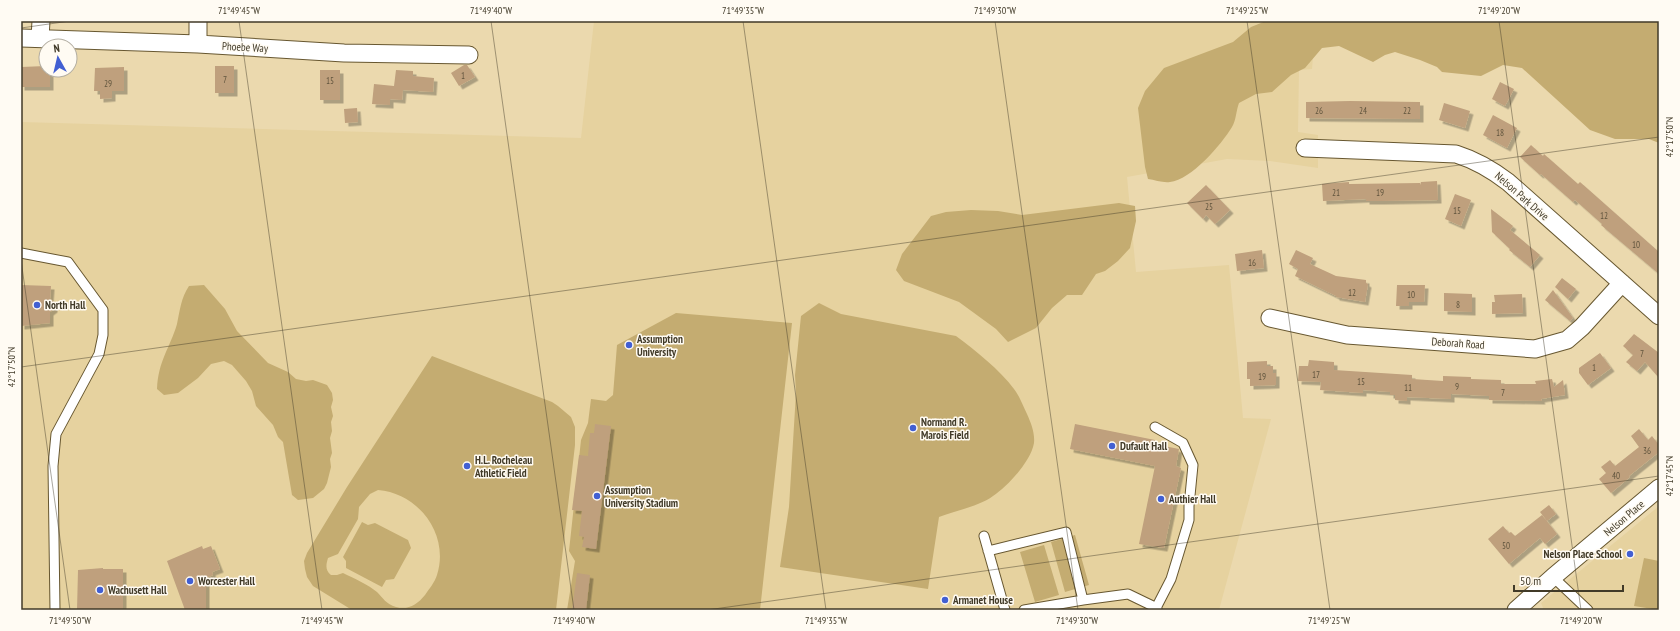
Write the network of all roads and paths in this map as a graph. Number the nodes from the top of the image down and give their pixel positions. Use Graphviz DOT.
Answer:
graph roads {
  1 [pos="198,21"];
  2 [pos="40,29"];
  3 [pos="21,38"];
  4 [pos="198,44"];
  5 [pos="469,55"];
  6 [pos="1305,148"];
  7 [pos="21,253"];
  8 [pos="1622,283"];
  9 [pos="1659,316"];
  10 [pos="1270,318"];
  11 [pos="1155,427"];
  12 [pos="1659,488"];
  13 [pos="984,536"];
  14 [pos="988,551"];
  15 [pos="1553,577"];
  16 [pos="1082,600"];
  17 [pos="1156,609"];
  18 [pos="55,610"];
  19 [pos="1005,610"];
  20 [pos="1024,610"];
  21 [pos="1516,610"];
  22 [pos="1588,610"];
  1 -- 4 [label="street"];
  2 -- 3 [label="street, Phoebe Way"];
  2 -- 4 [label="street, Phoebe Way"];
  4 -- 5 [label="street, Phoebe Way"];
  6 -- 8 [label="street, Nelson Park Drive"];
  7 -- 18 [label="lane"];
  8 -- 9 [label="street, Nelson Park Drive"];
  8 -- 10 [label="street, Deborah Road"];
  11 -- 17 [label="lane"];
  12 -- 15 [label="street, Nelson Place"];
  13 -- 14 [label="lane"];
  14 -- 16 [label="lane"];
  14 -- 19 [label="lane"];
  15 -- 21 [label="street, Nelson Place"];
  15 -- 22 [label="lane"];
  16 -- 17 [label="lane"];
  16 -- 20 [label="lane"];
}
